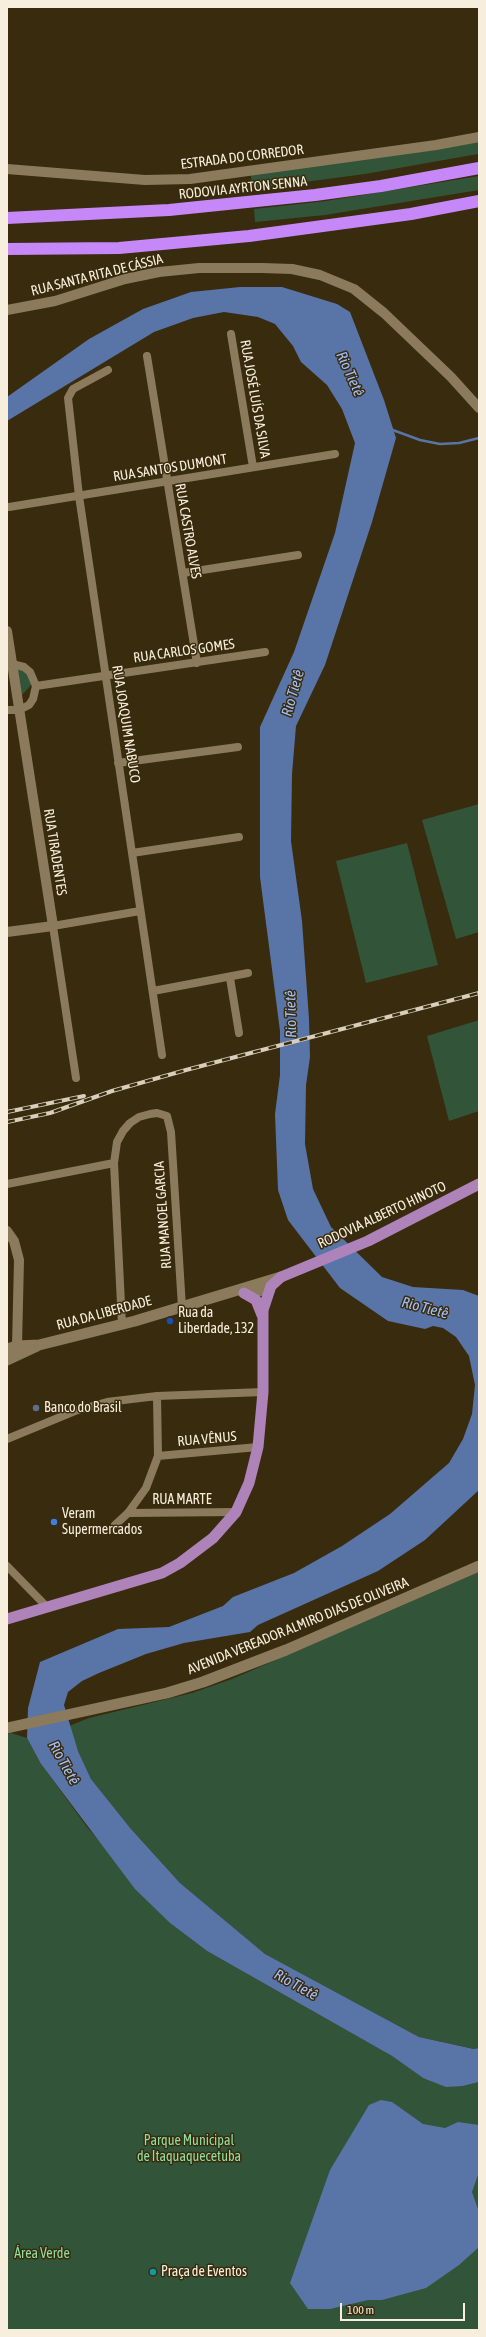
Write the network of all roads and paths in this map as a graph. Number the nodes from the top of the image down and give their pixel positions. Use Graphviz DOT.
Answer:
graph roads {
  1 [pos="479,137"];
  2 [pos="479,168"];
  3 [pos="7,169"];
  4 [pos="479,201"];
  5 [pos="7,218"];
  6 [pos="7,248"];
  7 [pos="7,310"];
  8 [pos="231,334"];
  9 [pos="147,356"];
  10 [pos="108,370"];
  11 [pos="479,408"];
  12 [pos="335,454"];
  13 [pos="253,467"];
  14 [pos="167,482"];
  15 [pos="79,496"];
  16 [pos="9,507"];
  17 [pos="298,555"];
  18 [pos="183,573"];
  19 [pos="7,631"];
  20 [pos="265,652"];
  21 [pos="196,663"];
  22 [pos="9,665"];
  23 [pos="105,675"];
  24 [pos="36,686"];
  25 [pos="7,710"];
  26 [pos="19,710"];
  27 [pos="238,747"];
  28 [pos="118,763"];
  29 [pos="239,837"];
  30 [pos="132,853"];
  31 [pos="140,911"];
  32 [pos="53,926"];
  33 [pos="7,932"];
  34 [pos="248,973"];
  35 [pos="230,978"];
  36 [pos="153,991"];
  37 [pos="239,1033"];
  38 [pos="162,1055"];
  39 [pos="76,1078"];
  40 [pos="114,1163"];
  41 [pos="7,1184"];
  42 [pos="479,1184"];
  43 [pos="7,1231"];
  44 [pos="299,1270"];
  45 [pos="281,1277"];
  46 [pos="269,1289"];
  47 [pos="244,1293"];
  48 [pos="208,1300"];
  49 [pos="182,1307"];
  50 [pos="262,1317"];
  51 [pos="122,1324"];
  52 [pos="39,1345"];
  53 [pos="12,1347"];
  54 [pos="7,1356"];
  55 [pos="7,1360"];
  56 [pos="263,1392"];
  57 [pos="157,1396"];
  58 [pos="7,1439"];
  59 [pos="258,1447"];
  60 [pos="158,1456"];
  61 [pos="236,1512"];
  62 [pos="128,1513"];
  63 [pos="115,1525"];
  64 [pos="7,1566"];
  65 [pos="479,1566"];
  66 [pos="47,1607"];
  67 [pos="7,1620"];
  68 [pos="7,1728"];
  1 -- 3 [label="street, ESTRADA DO CORREDOR"];
  2 -- 5 [label="highway, RODOVIA AYRTON SENNA"];
  4 -- 6 [label="highway"];
  7 -- 11 [label="street, RUA SANTA RITA DE CÁSSIA"];
  8 -- 13 [label="street, RUA JOSÉ LUÍS DA SILVA"];
  9 -- 14 [label="street, RUA CASTRO ALVES"];
  10 -- 15 [label="street, RUA JOAQUIM NABUCO"];
  12 -- 13 [label="street, RUA SANTOS DUMONT"];
  13 -- 14 [label="street, RUA SANTOS DUMONT"];
  14 -- 15 [label="street, RUA SANTOS DUMONT"];
  14 -- 18 [label="street, RUA CASTRO ALVES"];
  15 -- 16 [label="street, RUA SANTOS DUMONT"];
  15 -- 23 [label="street, RUA JOAQUIM NABUCO"];
  17 -- 18 [label="street"];
  18 -- 21 [label="street, RUA CASTRO ALVES"];
  19 -- 22 [label="street, RUA TIRADENTES"];
  20 -- 21 [label="street, RUA CARLOS GOMES"];
  21 -- 23 [label="street, RUA CARLOS GOMES"];
  22 -- 24 [label="street"];
  22 -- 26 [label="street, RUA TIRADENTES"];
  23 -- 24 [label="street, RUA CARLOS GOMES"];
  23 -- 28 [label="street, RUA JOAQUIM NABUCO"];
  24 -- 26 [label="street"];
  25 -- 26 [label="street"];
  26 -- 32 [label="street, RUA TIRADENTES"];
  27 -- 28 [label="street"];
  28 -- 30 [label="street, RUA JOAQUIM NABUCO"];
  29 -- 30 [label="street"];
  30 -- 31 [label="street, RUA JOAQUIM NABUCO"];
  31 -- 32 [label="street"];
  31 -- 36 [label="street, RUA JOAQUIM NABUCO"];
  32 -- 33 [label="street"];
  32 -- 39 [label="street, RUA TIRADENTES"];
  34 -- 35 [label="street"];
  35 -- 36 [label="street"];
  35 -- 37 [label="street"];
  36 -- 38 [label="street, RUA JOAQUIM NABUCO"];
  40 -- 41 [label="street"];
  40 -- 49 [label="street, RUA MANOEL GARCIA"];
  40 -- 51 [label="street"];
  42 -- 44 [label="main road, RODOVIA ALBERTO HINOTO"];
  43 -- 53 [label="street"];
  44 -- 45 [label="main road, RODOVIA ALBERTO HINOTO"];
  44 -- 46 [label="main road, RODOVIA ALBERTO HINOTO"];
  45 -- 46 [label="main road, RODOVIA ALBERTO HINOTO"];
  45 -- 48 [label="main road, RUA DA LIBERDADE"];
  46 -- 47 [label="main road, RUA DA LIBERDADE"];
  46 -- 50 [label="main road"];
  47 -- 48 [label="main road, RUA DA LIBERDADE"];
  47 -- 50 [label="main road"];
  48 -- 49 [label="main road, RUA DA LIBERDADE"];
  49 -- 51 [label="main road, RUA DA LIBERDADE"];
  50 -- 56 [label="main road"];
  51 -- 52 [label="main road, RUA DA LIBERDADE"];
  52 -- 53 [label="main road, RUA DA LIBERDADE"];
  52 -- 55 [label="main road"];
  53 -- 54 [label="main road"];
  56 -- 57 [label="street"];
  56 -- 59 [label="main road"];
  57 -- 58 [label="street"];
  57 -- 60 [label="street"];
  59 -- 60 [label="street, RUA VÊNUS"];
  59 -- 61 [label="main road"];
  60 -- 62 [label="street"];
  61 -- 62 [label="street, RUA MARTE"];
  61 -- 66 [label="main road"];
  62 -- 63 [label="street"];
  64 -- 66 [label="street"];
  65 -- 68 [label="main road, AVENIDA VEREADOR ALMIRO DIAS DE OLIVEIRA"];
  66 -- 67 [label="main road"];
}
